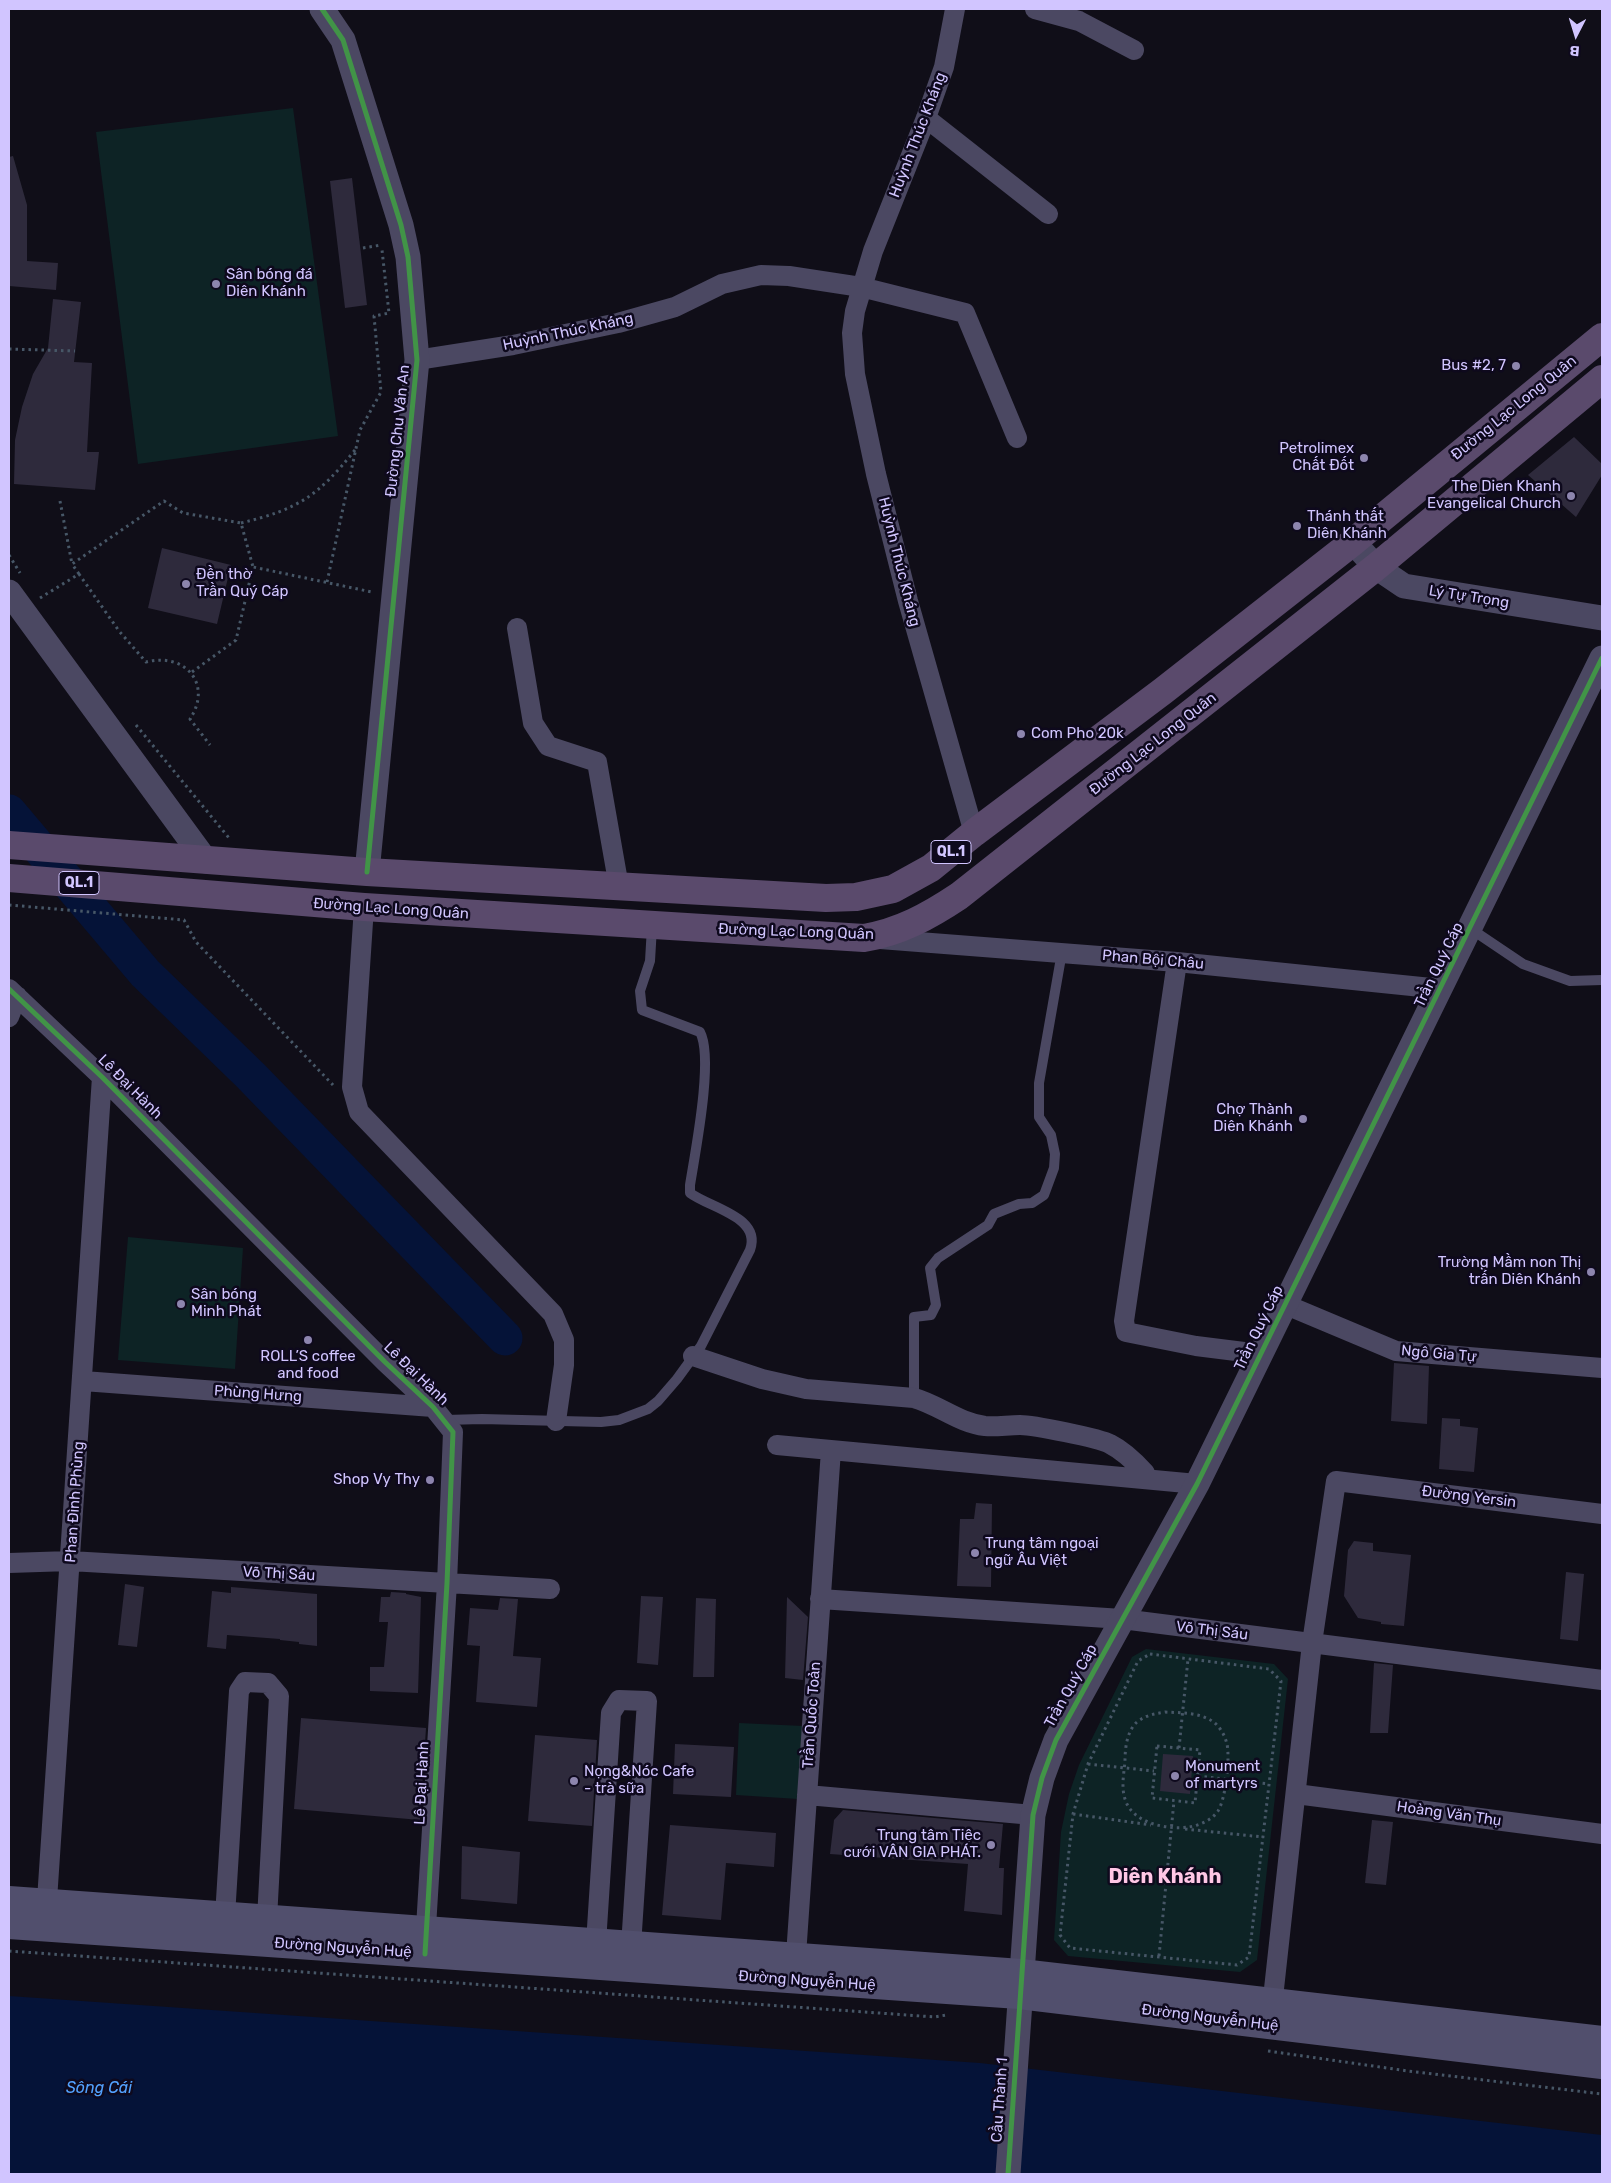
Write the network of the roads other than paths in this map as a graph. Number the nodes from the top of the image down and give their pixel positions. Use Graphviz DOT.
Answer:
graph roads {
  1 [pos="322,9"];
  2 [pos="955,9"];
  3 [pos="1034,9"];
  4 [pos="1134,50"];
  5 [pos="926,118"];
  6 [pos="1048,214"];
  7 [pos="861,287"];
  8 [pos="1602,337"];
  9 [pos="417,360"];
  10 [pos="1602,379"];
  11 [pos="1018,438"];
  12 [pos="1353,542"];
  13 [pos="1376,568"];
  14 [pos="9,592"];
  15 [pos="1602,618"];
  16 [pos="517,628"];
  17 [pos="1602,658"];
  18 [pos="974,833"];
  19 [pos="9,845"];
  20 [pos="206,861"];
  21 [pos="366,872"];
  22 [pos="9,878"];
  23 [pos="619,887"];
  24 [pos="364,907"];
  25 [pos="652,926"];
  26 [pos="1471,929"];
  27 [pos="864,938"];
  28 [pos="1062,952"];
  29 [pos="1177,962"];
  30 [pos="1602,980"];
  31 [pos="1441,990"];
  32 [pos="13,993"];
  33 [pos="9,1017"];
  34 [pos="102,1077"];
  35 [pos="1284,1304"];
  36 [pos="1260,1354"];
  37 [pos="693,1356"];
  38 [pos="1602,1368"];
  39 [pos="84,1382"];
  40 [pos="914,1398"];
  41 [pos="439,1414"];
  42 [pos="556,1421"];
  43 [pos="777,1445"];
  44 [pos="830,1450"];
  45 [pos="1145,1479"];
  46 [pos="1197,1484"];
  47 [pos="1602,1514"];
  48 [pos="70,1561"];
  49 [pos="9,1563"];
  50 [pos="447,1583"];
  51 [pos="550,1589"];
  52 [pos="820,1600"];
  53 [pos="1122,1619"];
  54 [pos="1312,1644"];
  55 [pos="1602,1680"];
  56 [pos="1296,1794"];
  57 [pos="807,1795"];
  58 [pos="1032,1815"];
  59 [pos="1602,1834"];
  60 [pos="9,1900"];
  61 [pos="46,1915"];
  62 [pos="226,1916"];
  63 [pos="266,1919"];
  64 [pos="9,1925"];
  65 [pos="425,1942"];
  66 [pos="596,1943"];
  67 [pos="631,1946"];
  68 [pos="795,1968"];
  69 [pos="1020,1984"];
  70 [pos="1268,2025"];
  71 [pos="1017,2028"];
  72 [pos="1602,2040"];
  73 [pos="1602,2065"];
  74 [pos="1008,2174"];
  1 -- 9 [label="street, Đường Chu Văn An"];
  2 -- 5 [label="street, Huỳnh Thúc Kháng"];
  3 -- 4 [label="street"];
  5 -- 6 [label="street"];
  5 -- 7 [label="street, Huỳnh Thúc Kháng"];
  7 -- 9 [label="street, Huỳnh Thúc Kháng"];
  7 -- 11 [label="street, Huỳnh Thúc Kháng"];
  7 -- 18 [label="street, Huỳnh Thúc Kháng"];
  8 -- 12 [label="main road, Đường Lạc Long Quân / QL.1"];
  9 -- 21 [label="street, Đường Chu Văn An"];
  10 -- 13 [label="main road, Đường Lạc Long Quân / QL.1"];
  12 -- 13 [label="street, Lý Tự Trọng"];
  12 -- 18 [label="main road, Đường Lạc Long Quân / QL.1"];
  13 -- 15 [label="street, Lý Tự Trọng"];
  13 -- 27 [label="main road, Đường Lạc Long Quân / QL.1"];
  14 -- 20 [label="street"];
  16 -- 23 [label="street"];
  17 -- 26 [label="street, Trần Quý Cáp"];
  18 -- 23 [label="main road, Đường Lạc Long Quân / QL.1"];
  19 -- 20 [label="main road, Đường Lạc Long Quân / QL.1"];
  20 -- 21 [label="main road, Đường Lạc Long Quân / QL.1"];
  21 -- 23 [label="main road, Đường Lạc Long Quân / QL.1"];
  22 -- 24 [label="main road, Đường Lạc Long Quân / QL.1"];
  24 -- 25 [label="main road, Đường Lạc Long Quân / QL.1"];
  24 -- 42 [label="street"];
  25 -- 27 [label="main road, Đường Lạc Long Quân / QL.1"];
  25 -- 37 [label="lane"];
  26 -- 30 [label="lane"];
  26 -- 31 [label="street, Trần Quý Cáp"];
  27 -- 28 [label="street, Phan Bội Châu"];
  28 -- 29 [label="street, Phan Bội Châu"];
  28 -- 40 [label="lane"];
  29 -- 31 [label="street, Phan Bội Châu"];
  29 -- 36 [label="street"];
  31 -- 35 [label="street, Trần Quý Cáp"];
  32 -- 33 [label="street"];
  32 -- 34 [label="street, Lê Đại Hành"];
  34 -- 39 [label="street, Phan Đình Phùng"];
  34 -- 41 [label="street, Lê Đại Hành"];
  35 -- 36 [label="street, Trần Quý Cáp"];
  35 -- 38 [label="street, Ngô Gia Tự"];
  36 -- 46 [label="street, Trần Quý Cáp"];
  37 -- 40 [label="street"];
  37 -- 42 [label="lane"];
  39 -- 41 [label="street, Phùng Hưng"];
  39 -- 48 [label="street, Phan Đình Phùng"];
  40 -- 45 [label="street"];
  41 -- 42 [label="lane"];
  41 -- 50 [label="street, Lê Đại Hành"];
  43 -- 44 [label="street"];
  44 -- 45 [label="street"];
  44 -- 52 [label="street, Trần Quốc Toản"];
  45 -- 46 [label="street"];
  46 -- 53 [label="street, Trần Quý Cáp"];
  47 -- 54 [label="street, Đường Yersin"];
  48 -- 49 [label="street, Võ Thị Sáu"];
  48 -- 50 [label="street, Võ Thị Sáu"];
  48 -- 61 [label="street, Phan Đình Phùng"];
  50 -- 51 [label="street, Võ Thị Sáu"];
  50 -- 65 [label="street, Lê Đại Hành"];
  52 -- 53 [label="street, Võ Thị Sáu"];
  52 -- 57 [label="street, Trần Quốc Toản"];
  53 -- 54 [label="street, Võ Thị Sáu"];
  53 -- 58 [label="street, Trần Quý Cáp"];
  54 -- 55 [label="street, Võ Thị Sáu"];
  54 -- 56 [label="street"];
  56 -- 59 [label="street, Hoàng Văn Thụ"];
  56 -- 70 [label="street"];
  57 -- 58 [label="street"];
  57 -- 68 [label="street, Trần Quốc Toản"];
  58 -- 69 [label="street, Trần Quý Cáp"];
  60 -- 61 [label="main road, Đường Nguyễn Huệ"];
  61 -- 62 [label="main road, Đường Nguyễn Huệ"];
  61 -- 64 [label="main road, Đường Nguyễn Huệ"];
  61 -- 65 [label="main road, Đường Nguyễn Huệ"];
  62 -- 63 [label="main road, Đường Nguyễn Huệ"];
  62 -- 63 [label="street"];
  63 -- 65 [label="main road, Đường Nguyễn Huệ"];
  65 -- 66 [label="main road, Đường Nguyễn Huệ"];
  65 -- 68 [label="main road, Đường Nguyễn Huệ"];
  66 -- 67 [label="main road, Đường Nguyễn Huệ"];
  66 -- 67 [label="street"];
  67 -- 68 [label="main road, Đường Nguyễn Huệ"];
  68 -- 69 [label="main road, Đường Nguyễn Huệ"];
  69 -- 70 [label="main road, Đường Nguyễn Huệ"];
  69 -- 71 [label="street, Trần Quý Cáp"];
  70 -- 72 [label="main road, Đường Nguyễn Huệ"];
  70 -- 73 [label="main road, Đường Nguyễn Huệ"];
  71 -- 74 [label="street, Cầu Thành 1"];
}
